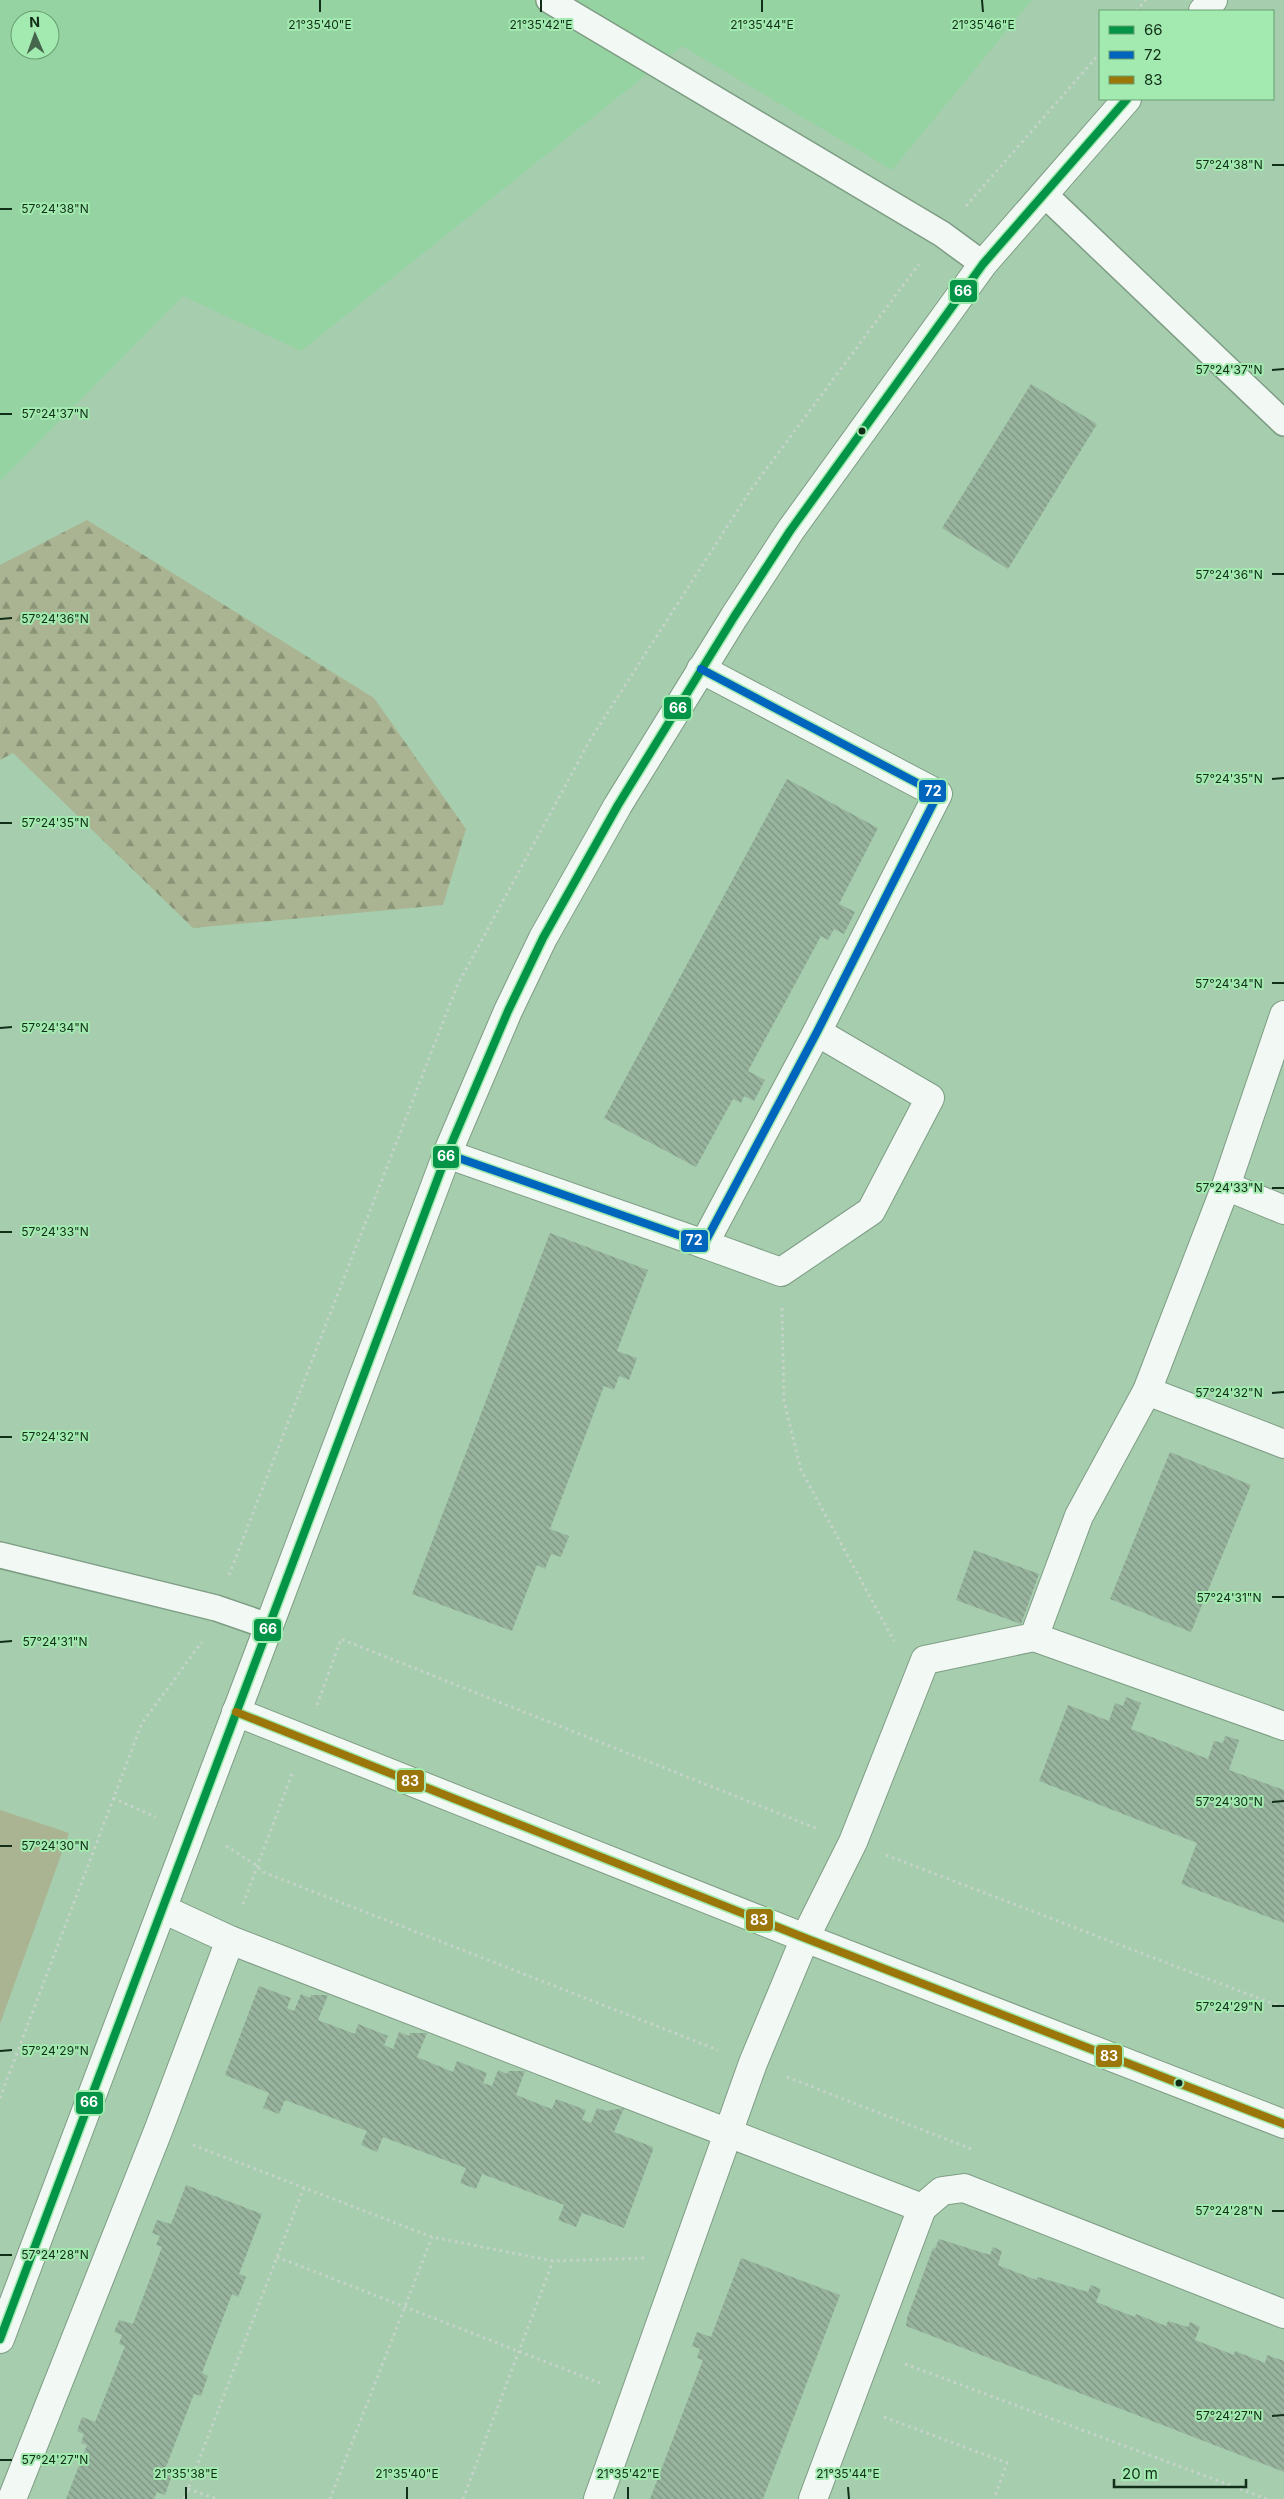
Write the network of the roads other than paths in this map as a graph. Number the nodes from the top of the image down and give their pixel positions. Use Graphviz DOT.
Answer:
graph roads {
  1 [pos="549,0"];
  2 [pos="1213,0"];
  3 [pos="1204,10"];
  4 [pos="1126,100"];
  5 [pos="1044,194"];
  6 [pos="983,264"];
  7 [pos="1284,423"];
  8 [pos="700,669"];
  9 [pos="1284,1015"];
  10 [pos="816,1032"];
  11 [pos="447,1154"];
  12 [pos="1226,1186"];
  13 [pos="1284,1210"];
  14 [pos="704,1244"];
  15 [pos="1147,1391"];
  16 [pos="1284,1444"];
  17 [pos="0,1555"];
  18 [pos="268,1626"];
  19 [pos="1034,1637"];
  20 [pos="236,1712"];
  21 [pos="1284,1726"];
  22 [pos="163,1909"];
  23 [pos="805,1938"];
  24 [pos="230,1940"];
  25 [pos="1284,2124"];
  26 [pos="729,2133"];
  27 [pos="922,2208"];
  28 [pos="1284,2314"];
  29 [pos="0,2339"];
  30 [pos="12,2499"];
  31 [pos="598,2499"];
  32 [pos="813,2499"];
  1 -- 6 [label="lane"];
  2 -- 3 [label="street"];
  4 -- 5 [label="street"];
  5 -- 6 [label="street"];
  5 -- 7 [label="lane"];
  6 -- 8 [label="street"];
  8 -- 10 [label="street"];
  8 -- 11 [label="street"];
  9 -- 12 [label="street"];
  10 -- 14 [label="street"];
  10 -- 14 [label="street"];
  11 -- 14 [label="street"];
  11 -- 18 [label="street"];
  12 -- 13 [label="street"];
  12 -- 15 [label="street"];
  15 -- 16 [label="street"];
  15 -- 19 [label="street"];
  17 -- 18 [label="lane"];
  18 -- 20 [label="street"];
  19 -- 21 [label="street"];
  19 -- 23 [label="street"];
  20 -- 22 [label="street"];
  20 -- 23 [label="street"];
  22 -- 24 [label="street"];
  22 -- 29 [label="street"];
  23 -- 25 [label="street"];
  23 -- 26 [label="street"];
  24 -- 26 [label="street"];
  24 -- 30 [label="street"];
  26 -- 27 [label="street"];
  26 -- 31 [label="street"];
  27 -- 28 [label="street"];
  27 -- 32 [label="street"];
}
